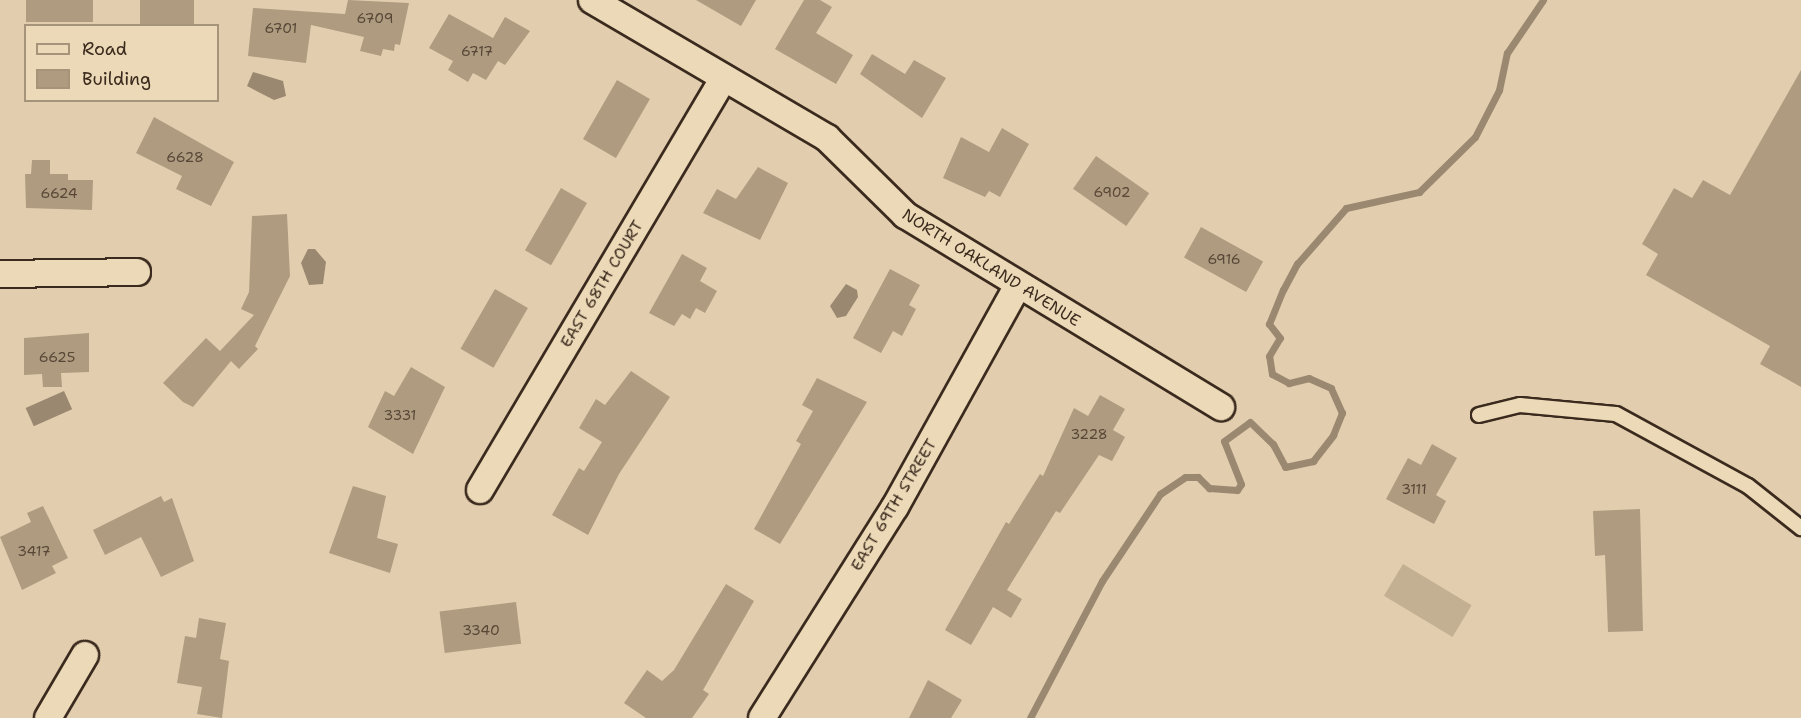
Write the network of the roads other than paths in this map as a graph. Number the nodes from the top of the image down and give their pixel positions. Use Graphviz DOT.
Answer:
graph roads {
  1 [pos="592,0"];
  2 [pos="724,78"];
  3 [pos="137,272"];
  4 [pos="0,274"];
  5 [pos="1017,287"];
  6 [pos="1221,407"];
  7 [pos="1479,415"];
  8 [pos="480,490"];
  9 [pos="1801,528"];
  10 [pos="85,655"];
  11 [pos="48,718"];
  12 [pos="762,718"];
  1 -- 2 [label="street, NORTH OAKLAND AVENUE"];
  2 -- 5 [label="street, NORTH OAKLAND AVENUE"];
  2 -- 8 [label="street, EAST 68TH COURT"];
  3 -- 4 [label="street"];
  5 -- 6 [label="street, NORTH OAKLAND AVENUE"];
  5 -- 12 [label="street, EAST 69TH STREET"];
  7 -- 9 [label="lane"];
  10 -- 11 [label="street"];
}
